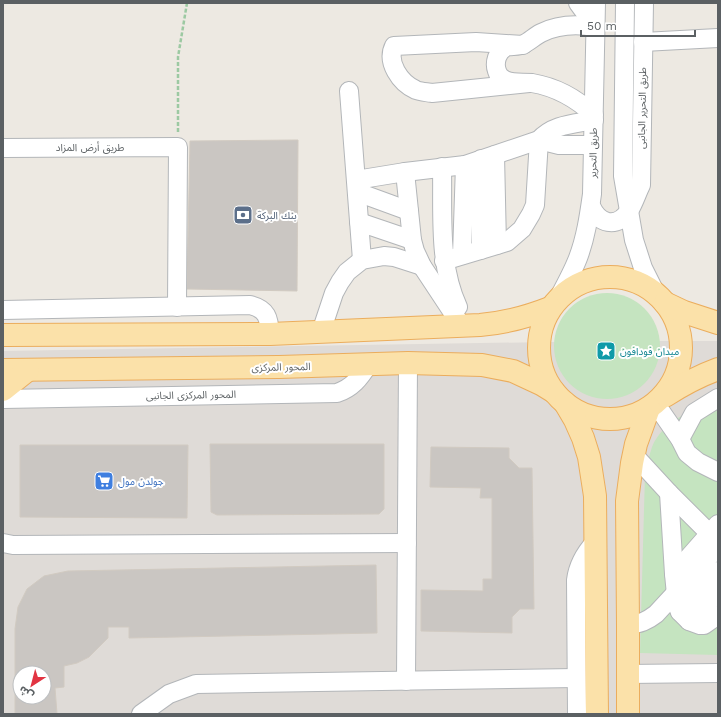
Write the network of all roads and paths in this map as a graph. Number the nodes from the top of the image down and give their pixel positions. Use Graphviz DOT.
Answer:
graph roads {
  1 [pos="187,3"];
  2 [pos="578,3"];
  3 [pos="596,3"];
  4 [pos="625,3"];
  5 [pos="644,3"];
  6 [pos="595,25"];
  7 [pos="718,38"];
  8 [pos="643,42"];
  9 [pos="523,45"];
  10 [pos="529,83"];
  11 [pos="349,91"];
  12 [pos="594,117"];
  13 [pos="539,140"];
  14 [pos="593,145"];
  15 [pos="178,147"];
  16 [pos="3,148"];
  17 [pos="467,162"];
  18 [pos="405,172"];
  19 [pos="357,201"];
  20 [pos="590,206"];
  21 [pos="629,211"];
  22 [pos="411,226"];
  23 [pos="489,248"];
  24 [pos="453,258"];
  25 [pos="362,260"];
  26 [pos="422,266"];
  27 [pos="661,298"];
  28 [pos="555,302"];
  29 [pos="177,307"];
  30 [pos="3,310"];
  31 [pos="718,323"];
  32 [pos="464,325"];
  33 [pos="319,332"];
  34 [pos="270,334"];
  35 [pos="3,335"];
  36 [pos="408,363"];
  37 [pos="368,365"];
  38 [pos="319,366"];
  39 [pos="718,369"];
  40 [pos="3,370"];
  41 [pos="28,370"];
  42 [pos="3,390"];
  43 [pos="559,398"];
  44 [pos="718,398"];
  45 [pos="3,399"];
  46 [pos="655,403"];
  47 [pos="680,439"];
  48 [pos="634,455"];
  49 [pos="718,472"];
  50 [pos="669,493"];
  51 [pos="716,537"];
  52 [pos="595,542"];
  53 [pos="3,543"];
  54 [pos="407,543"];
  55 [pos="718,571"];
  56 [pos="674,574"];
  57 [pos="676,591"];
  58 [pos="718,593"];
  59 [pos="718,614"];
  60 [pos="684,616"];
  61 [pos="628,625"];
  62 [pos="718,673"];
  63 [pos="627,674"];
  64 [pos="576,678"];
  65 [pos="406,681"];
  66 [pos="141,714"];
  67 [pos="577,714"];
  68 [pos="597,714"];
  69 [pos="628,714"];
  1 -- 15 [label="path"];
  2 -- 6 [label="street"];
  3 -- 6 [label="street, طريق التحرير"];
  4 -- 21 [label="street"];
  5 -- 8 [label="street, طريق التحرير الجانبى"];
  6 -- 9 [label="street"];
  6 -- 12 [label="street, طريق التحرير"];
  7 -- 8 [label="street"];
  8 -- 21 [label="street, طريق التحرير الجانبى"];
  9 -- 10 [label="street"];
  9 -- 10 [label="street"];
  10 -- 12 [label="street"];
  11 -- 19 [label="street"];
  12 -- 13 [label="street"];
  12 -- 14 [label="street, طريق التحرير"];
  13 -- 14 [label="street"];
  13 -- 17 [label="street"];
  13 -- 23 [label="street"];
  14 -- 20 [label="street, طريق التحرير"];
  15 -- 16 [label="street, طريق أرض المزاد"];
  15 -- 29 [label="street"];
  17 -- 18 [label="street"];
  17 -- 23 [label="street"];
  17 -- 24 [label="street"];
  18 -- 19 [label="street"];
  18 -- 22 [label="street"];
  19 -- 22 [label="street"];
  19 -- 25 [label="street"];
  20 -- 21 [label="street"];
  20 -- 28 [label="street, طريق التحرير"];
  21 -- 27 [label="street"];
  22 -- 26 [label="street"];
  23 -- 24 [label="street"];
  24 -- 32 [label="street"];
  25 -- 26 [label="street"];
  25 -- 33 [label="street"];
  26 -- 32 [label="street"];
  27 -- 28 [label="main road"];
  27 -- 31 [label="main road"];
  27 -- 46 [label="main road"];
  28 -- 32 [label="main road"];
  28 -- 43 [label="main road"];
  29 -- 30 [label="street"];
  29 -- 34 [label="street"];
  32 -- 33 [label="main road"];
  33 -- 34 [label="main road"];
  33 -- 38 [label="main road"];
  34 -- 35 [label="main road"];
  36 -- 37 [label="main road, المحور المركزى"];
  36 -- 43 [label="main road, المحور المركزى"];
  36 -- 54 [label="street"];
  37 -- 38 [label="main road, المحور المركزى"];
  37 -- 45 [label="street, المحور المركزى الجانبى"];
  38 -- 41 [label="main road, المحور المركزى"];
  39 -- 46 [label="main road"];
  40 -- 41 [label="main road, المحور المركزى"];
  41 -- 42 [label="main road"];
  43 -- 46 [label="main road"];
  43 -- 52 [label="main road"];
  44 -- 47 [label="street"];
  46 -- 47 [label="street"];
  46 -- 48 [label="main road"];
  47 -- 49 [label="street"];
  48 -- 50 [label="street"];
  48 -- 61 [label="main road"];
  50 -- 51 [label="street"];
  50 -- 56 [label="street"];
  51 -- 56 [label="street"];
  51 -- 57 [label="street"];
  52 -- 64 [label="street"];
  52 -- 68 [label="main road"];
  53 -- 54 [label="street"];
  54 -- 65 [label="street"];
  55 -- 60 [label="street"];
  56 -- 57 [label="street"];
  57 -- 60 [label="street"];
  57 -- 61 [label="street"];
  58 -- 60 [label="street"];
  59 -- 60 [label="street"];
  61 -- 63 [label="main road"];
  62 -- 63 [label="street"];
  63 -- 69 [label="main road"];
  64 -- 65 [label="street"];
  64 -- 67 [label="street"];
  65 -- 66 [label="street"];
}
